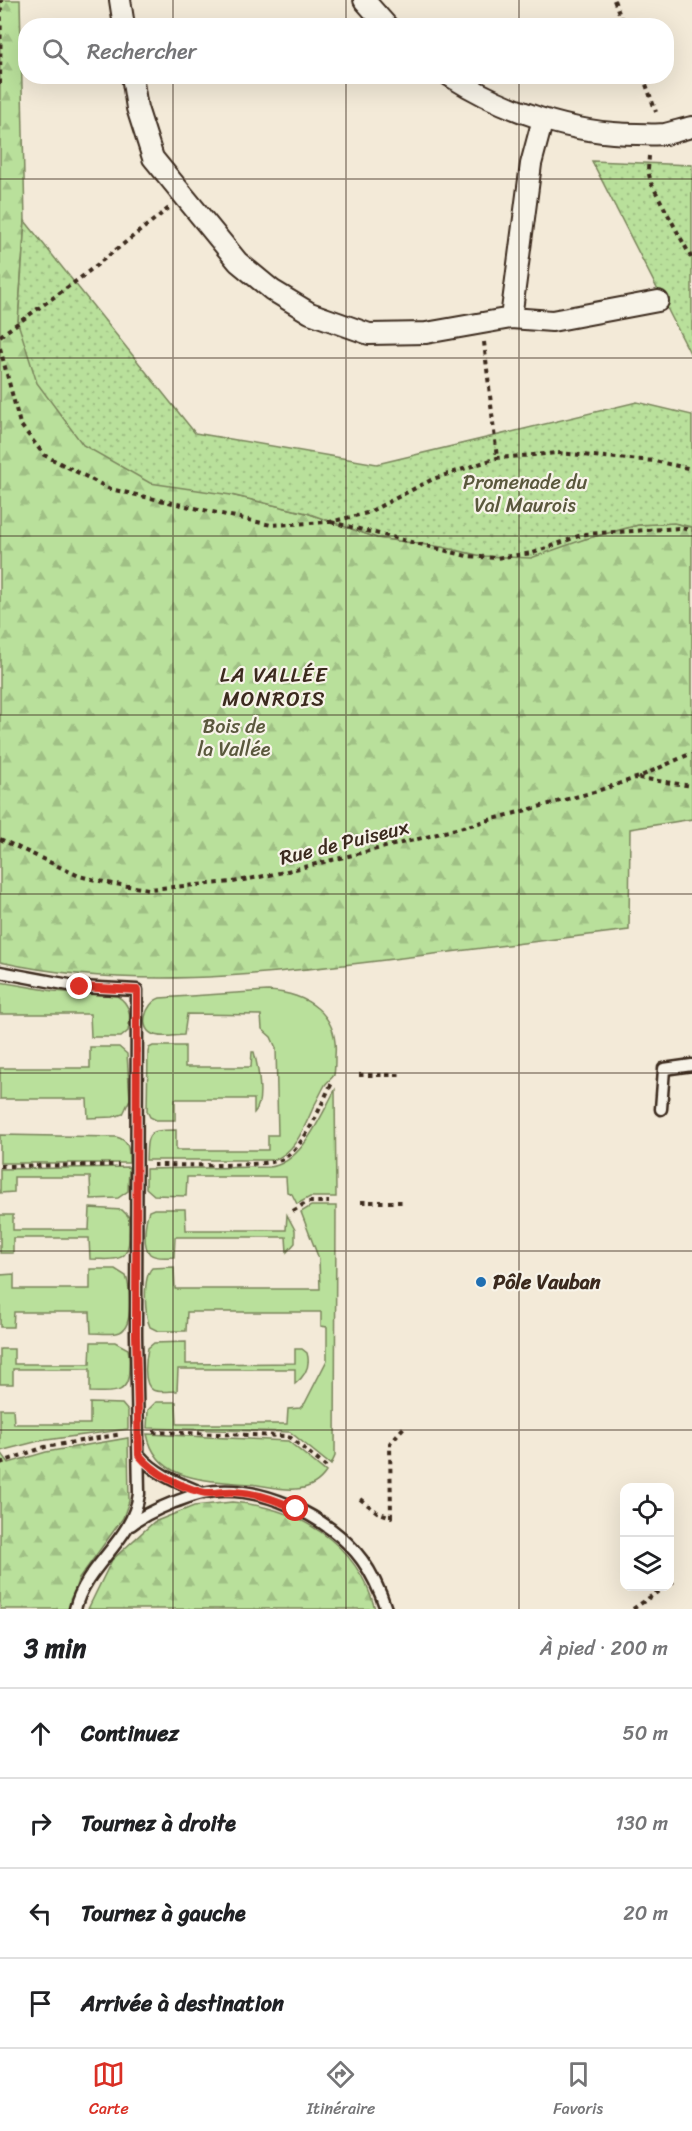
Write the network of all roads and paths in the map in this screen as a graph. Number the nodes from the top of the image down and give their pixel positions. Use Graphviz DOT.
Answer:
graph roads {
  1 [pos="1,0"];
  2 [pos="120,0"];
  3 [pos="364,0"];
  4 [pos="614,0"];
  5 [pos="123,18"];
  6 [pos="380,18"];
  7 [pos="621,18"];
  8 [pos="0,84"];
  9 [pos="133,84"];
  10 [pos="462,84"];
  11 [pos="645,84"];
  12 [pos="543,119"];
  13 [pos="692,127"];
  14 [pos="658,134"];
  15 [pos="184,197"];
  16 [pos="692,259"];
  17 [pos="658,301"];
  18 [pos="511,318"];
  19 [pos="482,324"];
  20 [pos="0,336"];
  21 [pos="0,348"];
  22 [pos="497,458"];
  23 [pos="692,469"];
  24 [pos="330,522"];
  25 [pos="692,530"];
  26 [pos="692,753"];
  27 [pos="639,777"];
  28 [pos="692,786"];
  29 [pos="0,839"];
  30 [pos="0,972"];
  31 [pos="692,1065"];
  32 [pos="359,1075"];
  33 [pos="404,1075"];
  34 [pos="333,1081"];
  35 [pos="661,1109"];
  36 [pos="129,1165"];
  37 [pos="146,1165"];
  38 [pos="0,1166"];
  39 [pos="329,1202"];
  40 [pos="361,1202"];
  41 [pos="404,1202"];
  42 [pos="293,1211"];
  43 [pos="405,1426"];
  44 [pos="146,1432"];
  45 [pos="128,1433"];
  46 [pos="139,1455"];
  47 [pos="0,1463"];
  48 [pos="326,1467"];
  49 [pos="203,1493"];
  50 [pos="360,1499"];
  51 [pos="129,1528"];
  52 [pos="677,1579"];
  53 [pos="674,1581"];
  54 [pos="659,1591"];
  55 [pos="75,1609"];
  56 [pos="386,1609"];
  57 [pos="633,1609"];
  1 -- 8 [label="path"];
  2 -- 5 [label="street"];
  3 -- 6 [label="street"];
  4 -- 7 [label="path"];
  9 -- 15 [label="street"];
  10 -- 12 [label="street"];
  11 -- 14 [label="path"];
  12 -- 14 [label="street"];
  12 -- 18 [label="street"];
  13 -- 14 [label="street"];
  14 -- 16 [label="path"];
  15 -- 19 [label="street"];
  15 -- 20 [label="path"];
  17 -- 18 [label="street"];
  18 -- 19 [label="street"];
  19 -- 22 [label="path"];
  21 -- 24 [label="path"];
  22 -- 23 [label="path"];
  22 -- 24 [label="path"];
  24 -- 25 [label="path"];
  26 -- 27 [label="path, Rue de Puiseux"];
  27 -- 28 [label="path"];
  27 -- 29 [label="path, Rue de Puiseux"];
  30 -- 46 [label="lane"];
  31 -- 35 [label="lane"];
  32 -- 33 [label="path"];
  34 -- 37 [label="path"];
  36 -- 38 [label="path"];
  39 -- 42 [label="path"];
  40 -- 41 [label="path"];
  43 -- 50 [label="path"];
  44 -- 48 [label="path"];
  45 -- 47 [label="path"];
  46 -- 49 [label="lane"];
  46 -- 51 [label="lane"];
  49 -- 51 [label="lane"];
  49 -- 56 [label="lane"];
  51 -- 55 [label="lane"];
  52 -- 53 [label="path"];
  54 -- 57 [label="path"];
}
